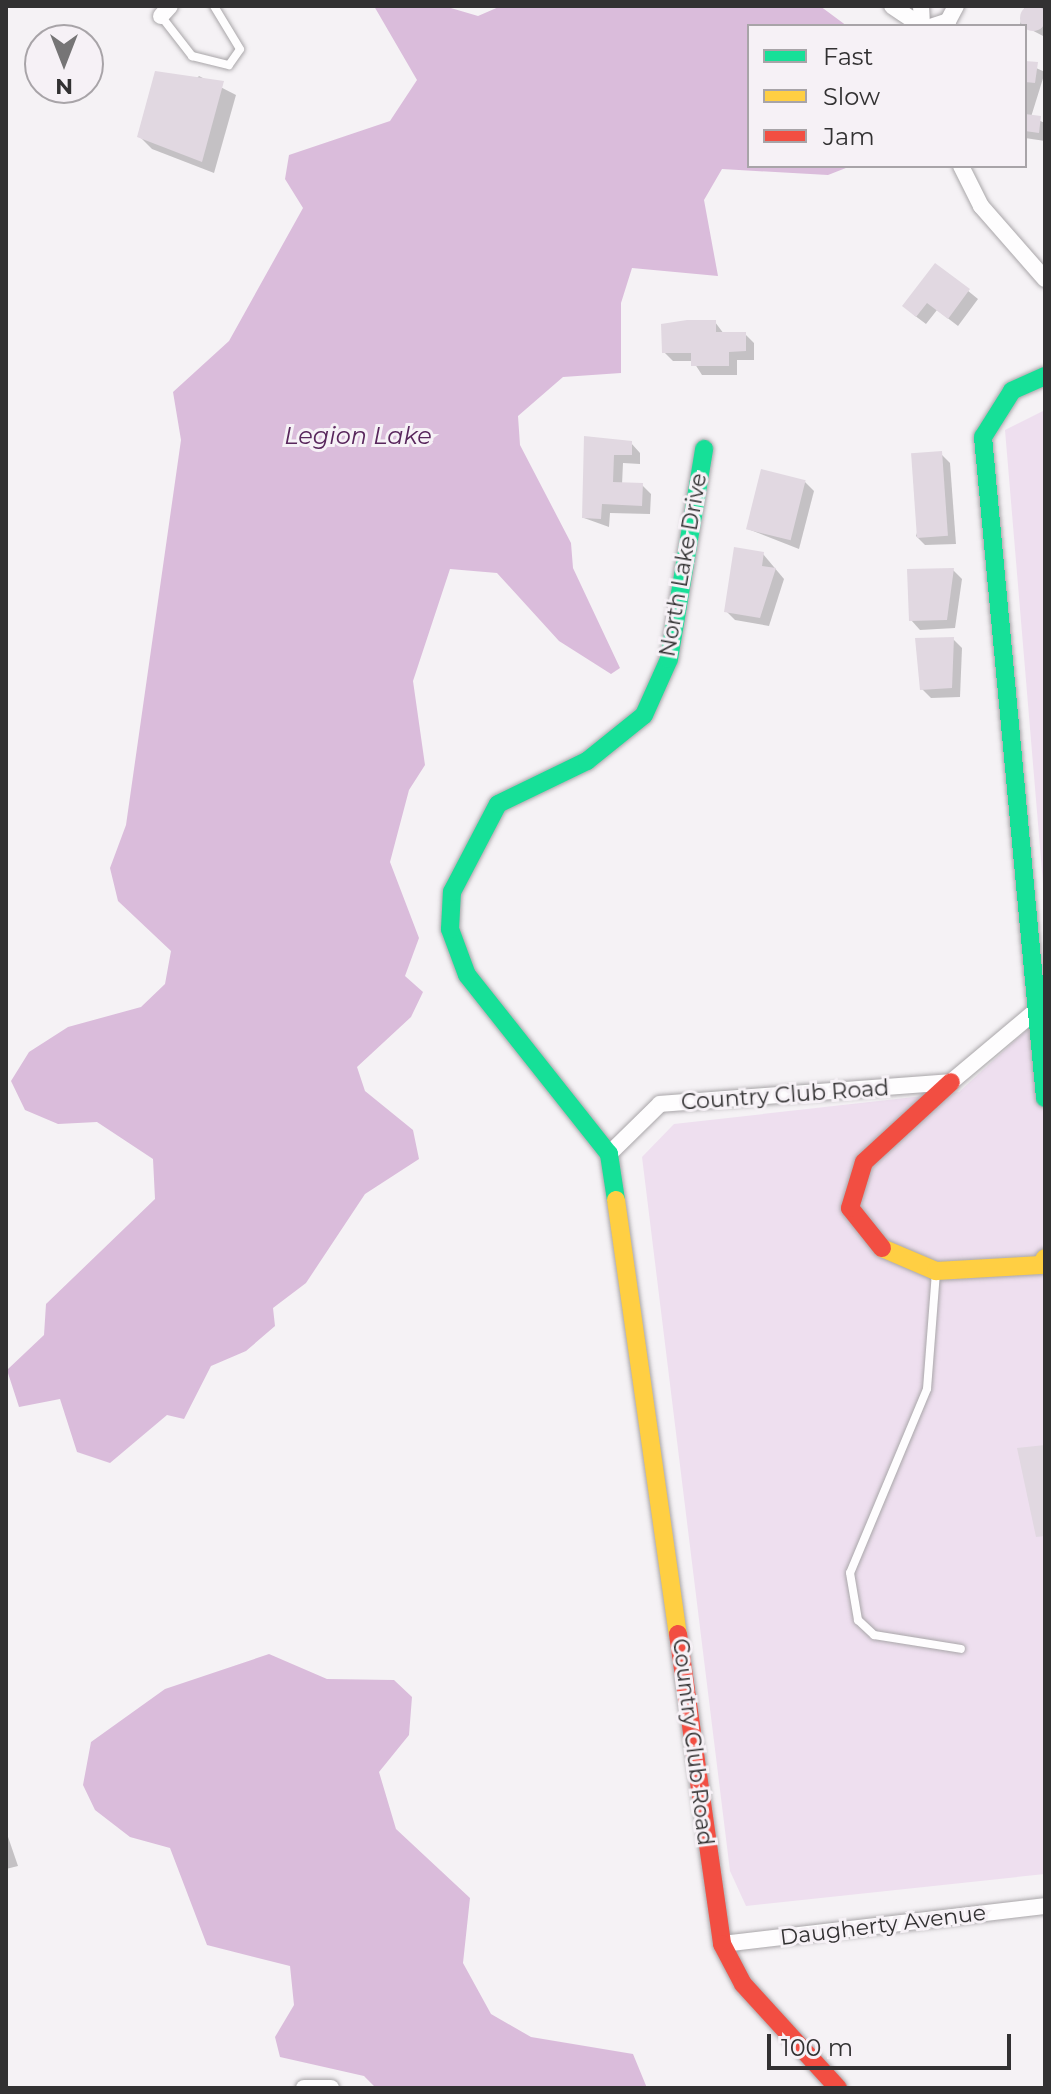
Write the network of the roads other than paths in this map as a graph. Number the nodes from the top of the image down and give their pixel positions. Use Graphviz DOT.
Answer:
graph roads {
  1 [pos="214,6"];
  2 [pos="892,6"];
  3 [pos="956,6"];
  4 [pos="166,11"];
  5 [pos="919,24"];
  6 [pos="939,24"];
  7 [pos="962,168"];
  8 [pos="1045,279"];
  9 [pos="1045,376"];
  10 [pos="704,449"];
  11 [pos="1032,1014"];
  12 [pos="951,1082"];
  13 [pos="1045,1098"];
  14 [pos="609,1154"];
  15 [pos="1045,1258"];
  16 [pos="936,1271"];
  17 [pos="961,1649"];
  18 [pos="1045,1906"];
  19 [pos="722,1944"];
  20 [pos="304,2088"];
  21 [pos="331,2088"];
  22 [pos="838,2088"];
  1 -- 4 [label="lane"];
  2 -- 5 [label="street"];
  3 -- 6 [label="street"];
  7 -- 8 [label="street"];
  9 -- 11 [label="street"];
  10 -- 14 [label="street, North Lake Drive"];
  11 -- 12 [label="street"];
  11 -- 13 [label="street"];
  12 -- 14 [label="street, Country Club Road"];
  12 -- 16 [label="street"];
  14 -- 19 [label="street, Country Club Road"];
  15 -- 16 [label="street"];
  16 -- 17 [label="lane"];
  18 -- 19 [label="street, Daugherty Avenue"];
  19 -- 22 [label="street, Country Club Road"];
  20 -- 21 [label="street"];
}
